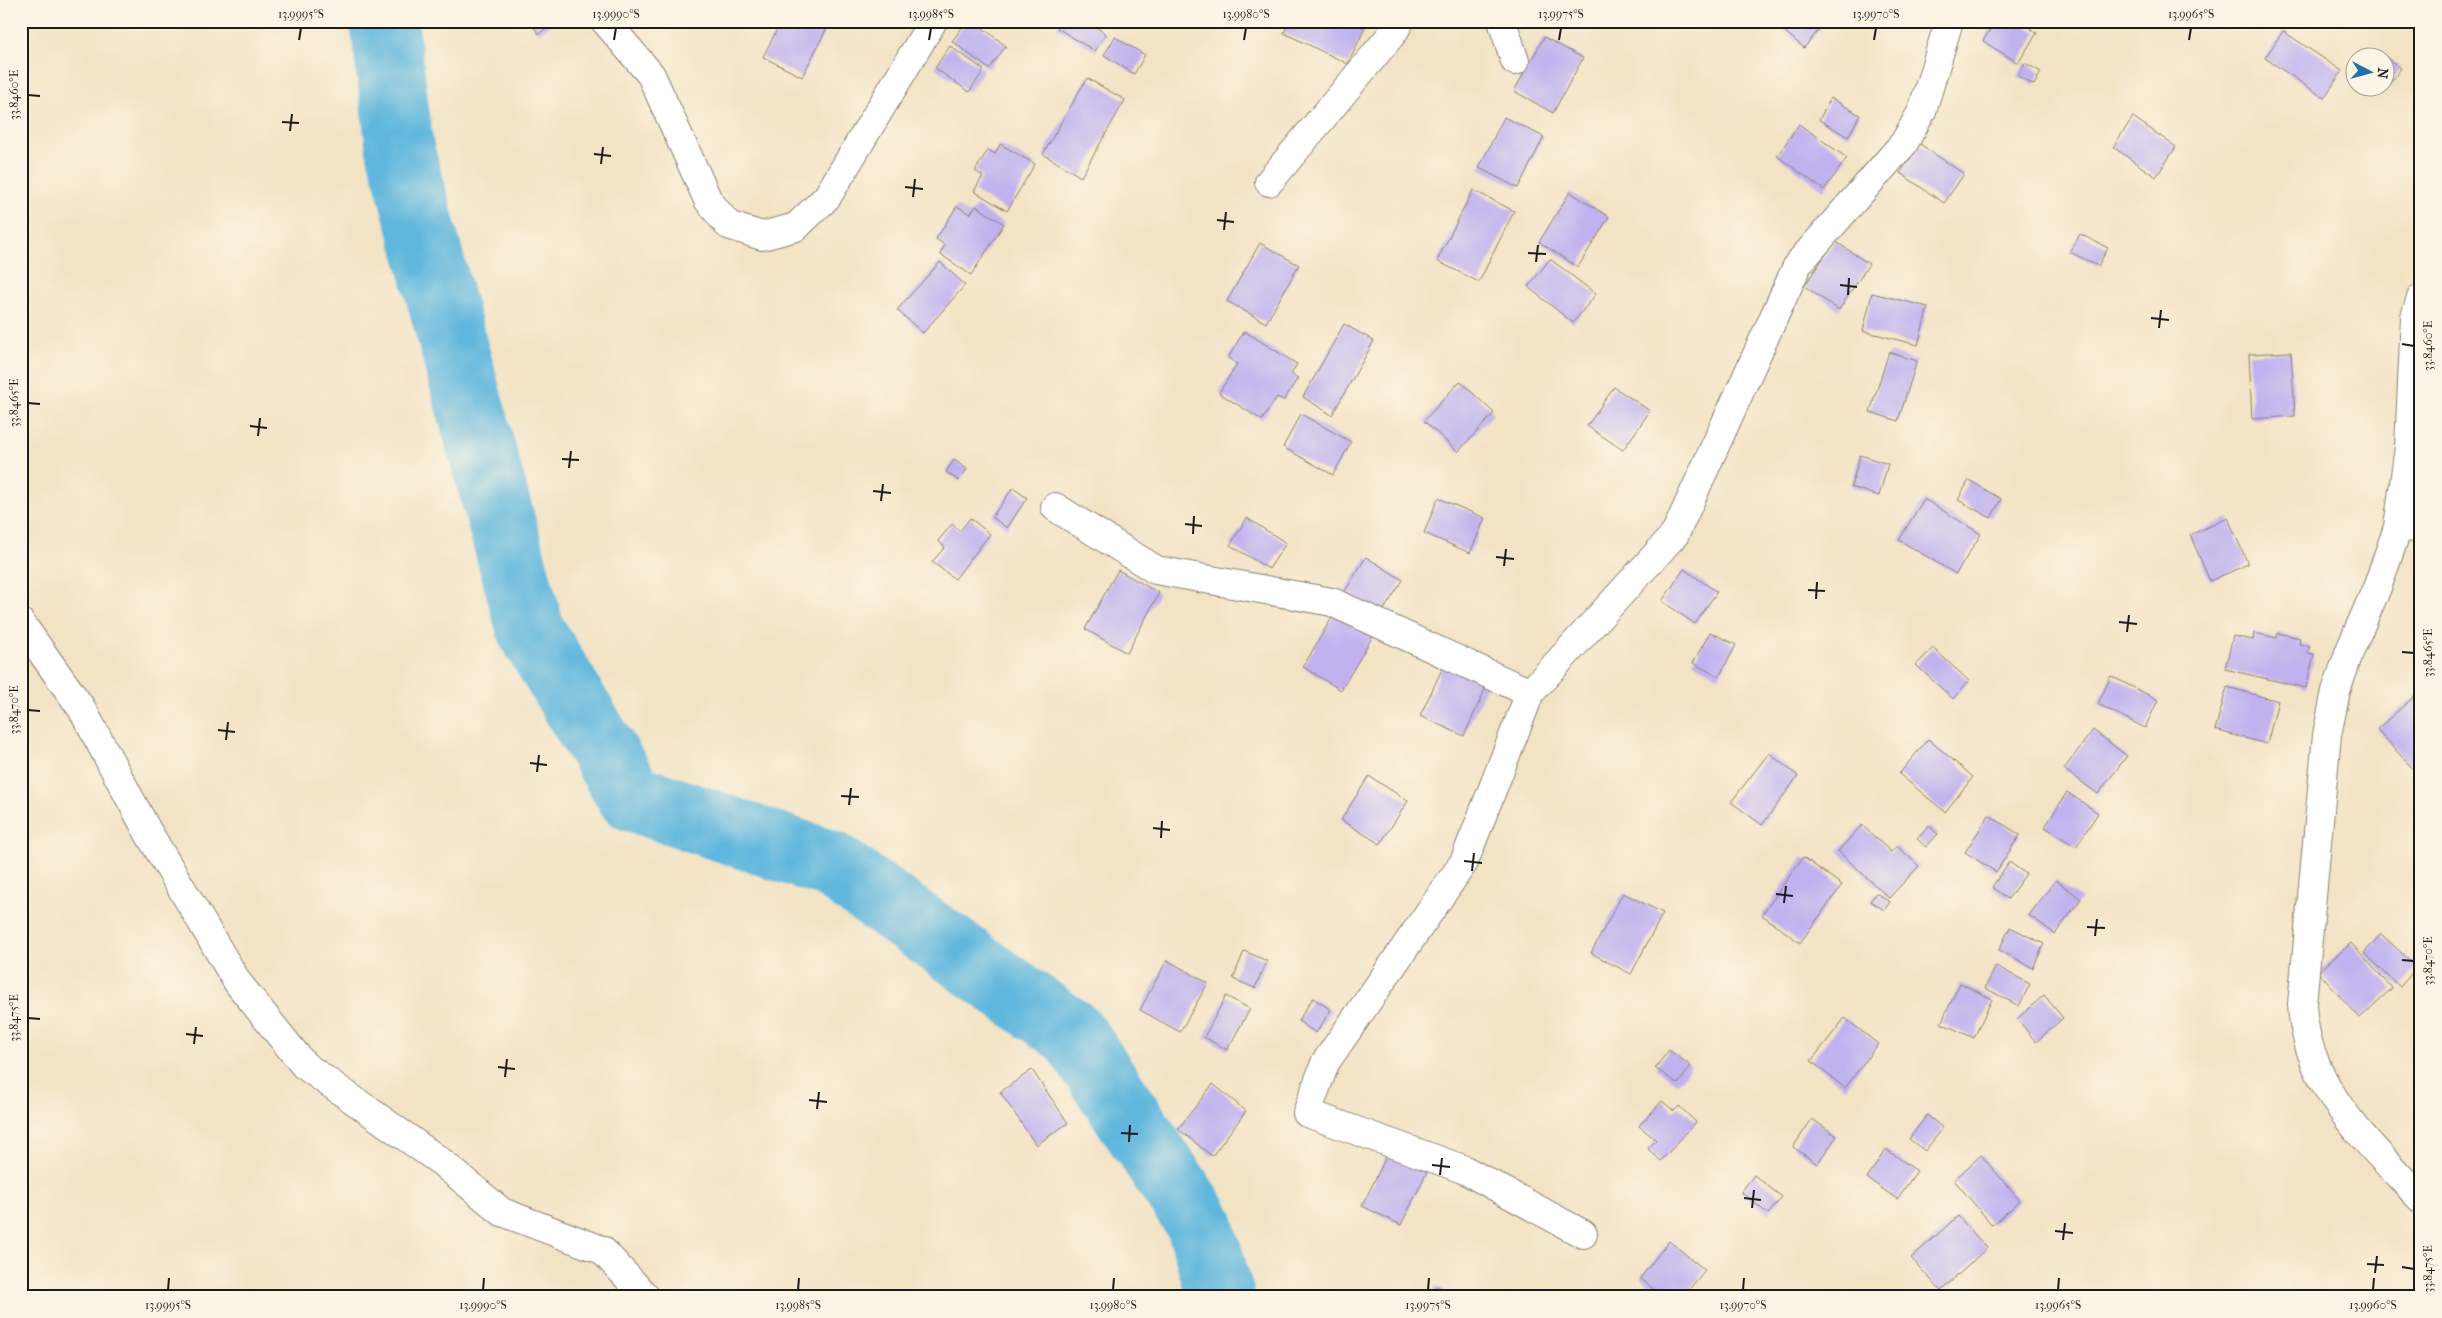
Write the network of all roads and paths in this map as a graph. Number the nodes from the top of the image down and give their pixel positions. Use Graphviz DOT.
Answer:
graph roads {
  1 [pos="605,21"];
  2 [pos="933,21"];
  3 [pos="1400,21"];
  4 [pos="1502,21"];
  5 [pos="1949,21"];
  6 [pos="1515,60"];
  7 [pos="1268,182"];
  8 [pos="2421,298"];
  9 [pos="1055,507"];
  10 [pos="2409,528"];
  11 [pos="21,623"];
  12 [pos="1530,693"];
  13 [pos="2421,1199"];
  14 [pos="1583,1234"];
  15 [pos="646,1297"];
  1 -- 2 [label="street"];
  3 -- 7 [label="street"];
  4 -- 6 [label="street"];
  5 -- 12 [label="street"];
  8 -- 10 [label="street"];
  9 -- 12 [label="street"];
  10 -- 13 [label="street"];
  11 -- 15 [label="street"];
  12 -- 14 [label="street"];
}
